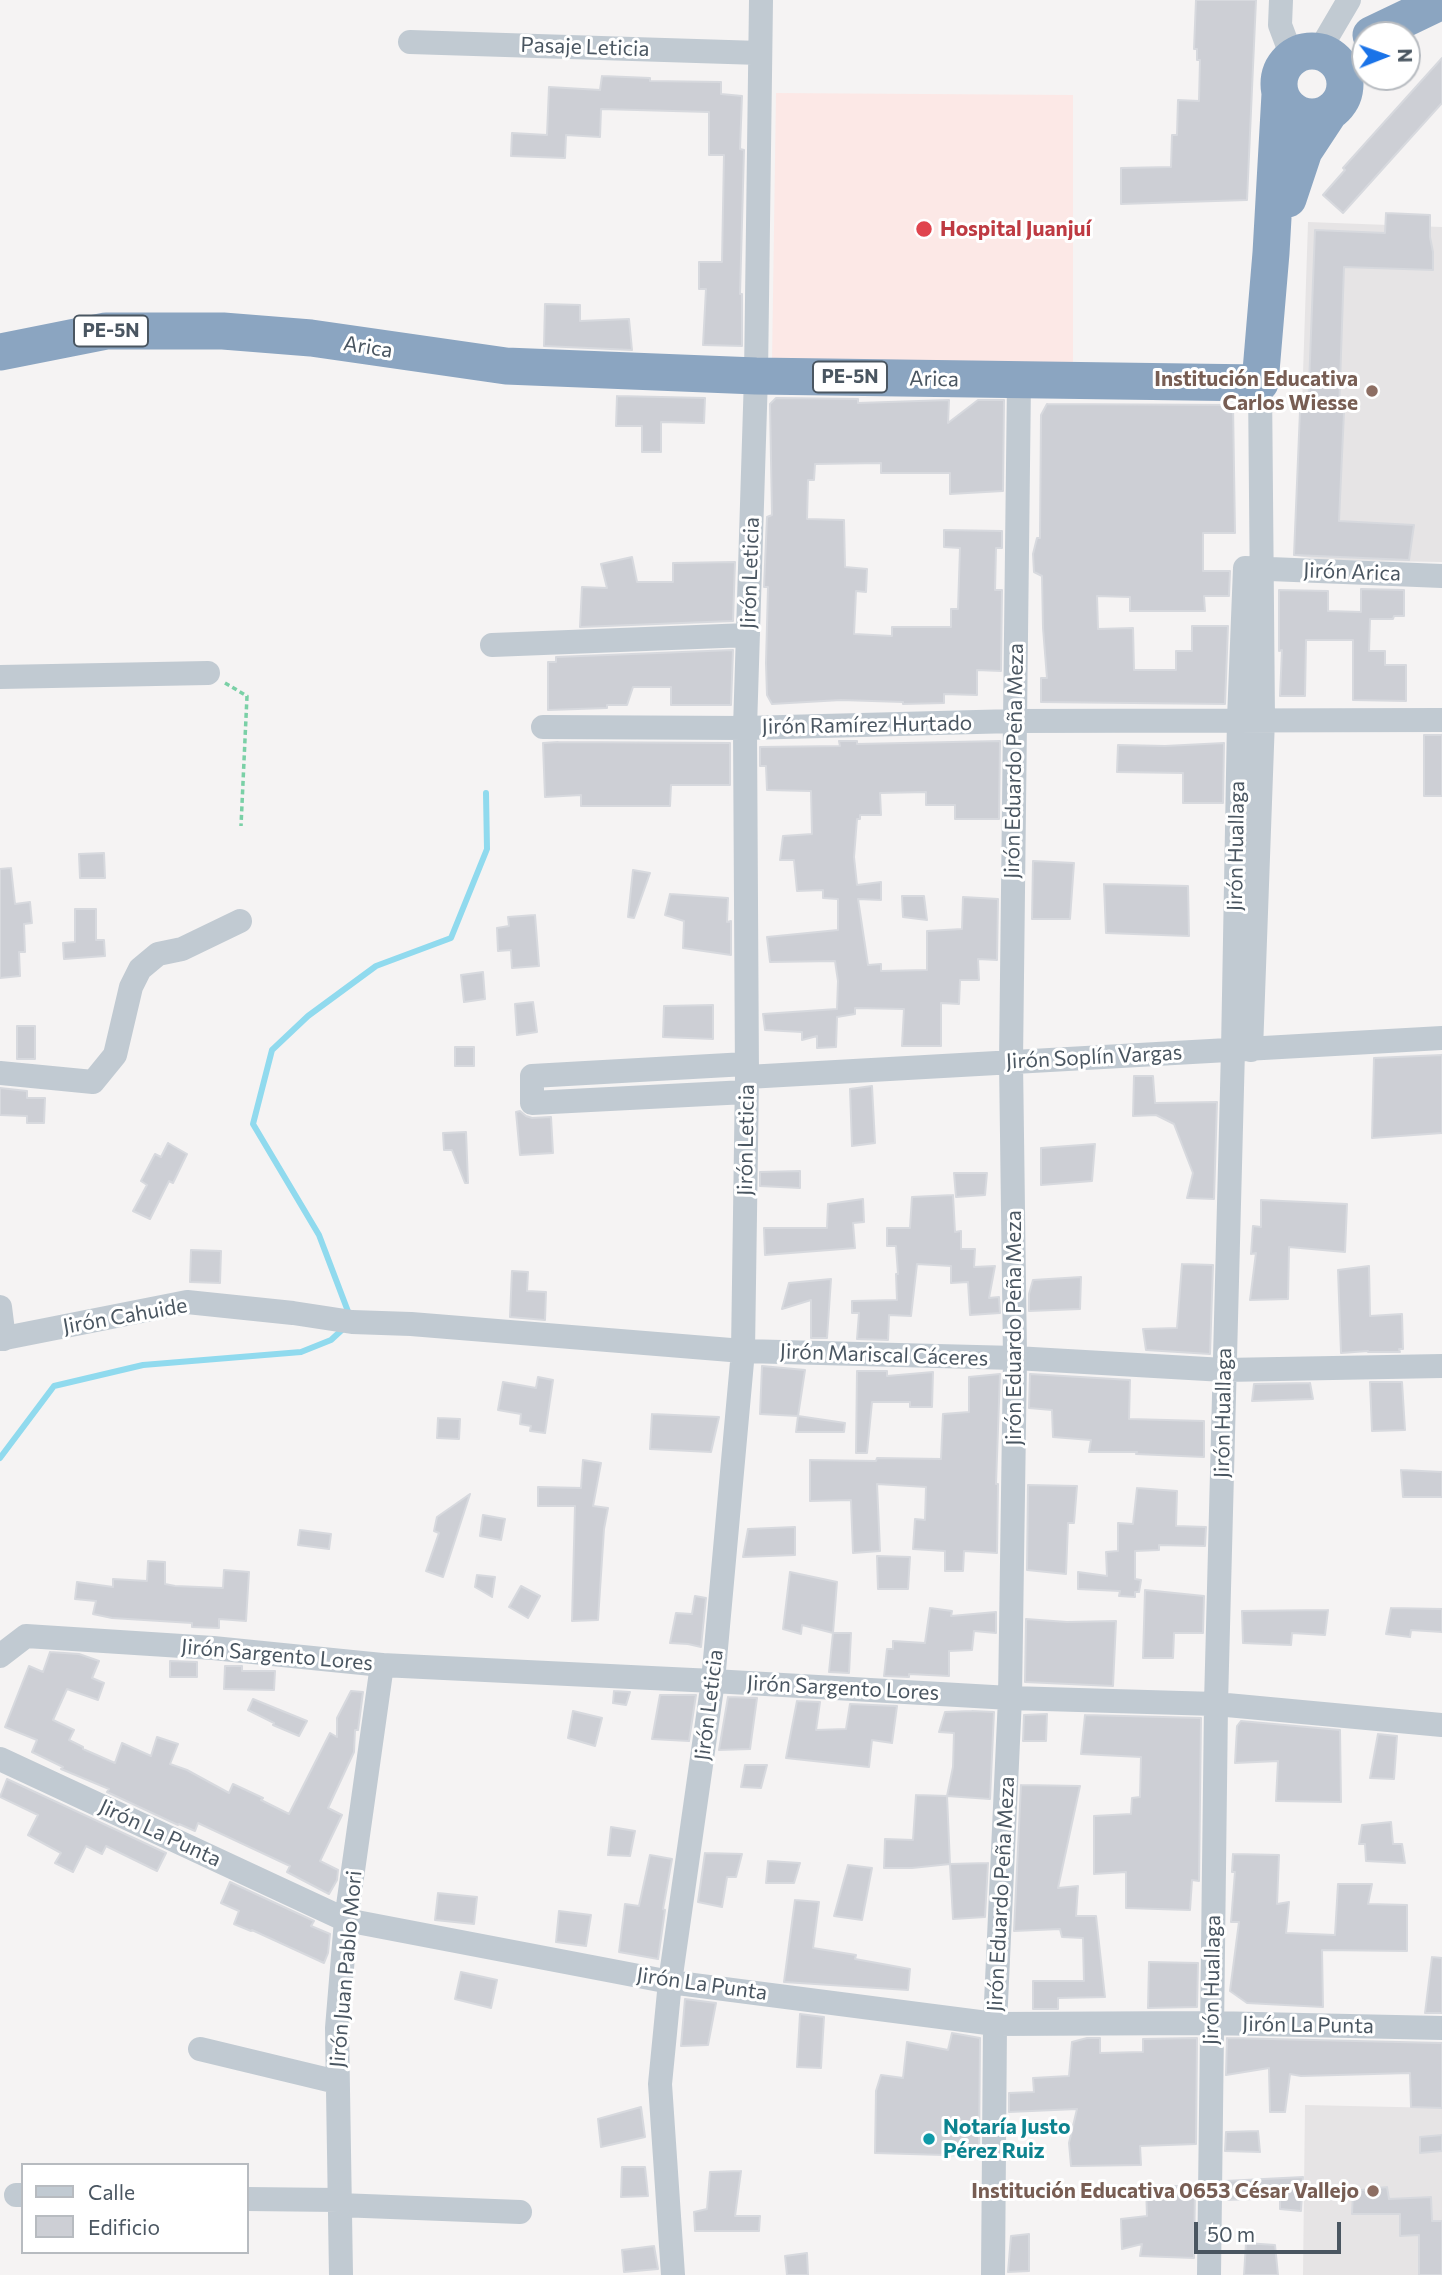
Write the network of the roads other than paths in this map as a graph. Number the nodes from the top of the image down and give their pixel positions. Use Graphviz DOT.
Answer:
graph roads {
  1 [pos="761,0"];
  2 [pos="1281,0"];
  3 [pos="1349,0"];
  4 [pos="410,42"];
  5 [pos="1351,42"];
  6 [pos="760,53"];
  7 [pos="1312,54"];
  8 [pos="1351,84"];
  9 [pos="1280,94"];
  10 [pos="1336,104"];
  11 [pos="1271,253"];
  12 [pos="0,352"];
  13 [pos="756,376"];
  14 [pos="1019,380"];
  15 [pos="1260,383"];
  16 [pos="1261,569"];
  17 [pos="1442,576"];
  18 [pos="748,635"];
  19 [pos="492,645"];
  20 [pos="208,673"];
  21 [pos="0,677"];
  22 [pos="1251,719"];
  23 [pos="1442,720"];
  24 [pos="1014,721"];
  25 [pos="543,727"];
  26 [pos="745,728"];
  27 [pos="240,921"];
  28 [pos="1442,1038"];
  29 [pos="1242,1050"];
  30 [pos="1011,1061"];
  31 [pos="0,1073"];
  32 [pos="746,1078"];
  33 [pos="0,1307"];
  34 [pos="411,1324"];
  35 [pos="2,1339"];
  36 [pos="743,1351"];
  37 [pos="1015,1359"];
  38 [pos="1442,1366"];
  39 [pos="1224,1370"];
  40 [pos="0,1656"];
  41 [pos="382,1665"];
  42 [pos="713,1681"];
  43 [pos="1010,1698"];
  44 [pos="1216,1704"];
  45 [pos="1442,1725"];
  46 [pos="0,1759"];
  47 [pos="346,1920"];
  48 [pos="670,1982"];
  49 [pos="1211,2023"];
  50 [pos="995,2024"];
  51 [pos="1442,2028"];
  52 [pos="200,2049"];
  53 [pos="337,2082"];
  54 [pos="248,2199"];
  55 [pos="339,2202"];
  56 [pos="520,2212"];
  57 [pos="341,2275"];
  58 [pos="673,2275"];
  59 [pos="993,2275"];
  60 [pos="1209,2275"];
  1 -- 6 [label="street, Jirón Leticia"];
  2 -- 7 [label="street"];
  3 -- 7 [label="street"];
  4 -- 6 [label="street, Pasaje Leticia"];
  5 -- 7 [label="highway"];
  6 -- 13 [label="street, Jirón Leticia"];
  7 -- 9 [label="highway"];
  7 -- 10 [label="highway"];
  8 -- 10 [label="highway"];
  9 -- 10 [label="highway"];
  9 -- 11 [label="highway"];
  10 -- 11 [label="highway"];
  11 -- 15 [label="highway"];
  12 -- 13 [label="highway, Arica / PE-5N"];
  13 -- 14 [label="highway, Arica / PE-5N"];
  13 -- 18 [label="street, Jirón Leticia"];
  14 -- 15 [label="highway, Arica / PE-5N"];
  14 -- 24 [label="street, Jirón Eduardo Peña Meza"];
  15 -- 16 [label="street"];
  16 -- 17 [label="street, Jirón Arica"];
  16 -- 22 [label="street, Jirón Huallaga"];
  18 -- 19 [label="street"];
  18 -- 26 [label="street, Jirón Leticia"];
  20 -- 21 [label="street"];
  22 -- 23 [label="street, Jirón Ramírez Hurtado"];
  22 -- 24 [label="street, Jirón Ramírez Hurtado"];
  22 -- 29 [label="street, Jirón Huallaga"];
  24 -- 26 [label="street, Jirón Ramírez Hurtado"];
  24 -- 30 [label="street, Jirón Eduardo Peña Meza"];
  25 -- 26 [label="street, Jirón Ramírez Hurtado"];
  26 -- 32 [label="street, Jirón Leticia"];
  27 -- 31 [label="street"];
  28 -- 29 [label="street, Jirón Soplín Vargas"];
  29 -- 30 [label="street, Jirón Soplín Vargas"];
  29 -- 39 [label="street, Jirón Huallaga"];
  30 -- 32 [label="street, Jirón Soplín Vargas"];
  30 -- 37 [label="street, Jirón Eduardo Peña Meza"];
  32 -- 32 [label="street, Jirón Soplín Vargas"];
  32 -- 36 [label="street, Jirón Leticia"];
  33 -- 35 [label="street"];
  34 -- 35 [label="street, Jirón Cahuide"];
  34 -- 36 [label="street, Jirón Mariscal Cáceres"];
  36 -- 37 [label="street, Jirón Mariscal Cáceres"];
  36 -- 42 [label="street, Jirón Leticia"];
  37 -- 39 [label="street, Jirón Mariscal Cáceres"];
  37 -- 43 [label="street, Jirón Eduardo Peña Meza"];
  38 -- 39 [label="street, Jirón Mariscal Cáceres"];
  39 -- 44 [label="street, Jirón Huallaga"];
  40 -- 41 [label="street, Jirón Sargento Lores"];
  41 -- 42 [label="street, Jirón Sargento Lores"];
  41 -- 47 [label="street, Jirón Juan Pablo Mori"];
  42 -- 43 [label="street, Jirón Sargento Lores"];
  42 -- 48 [label="street, Jirón Leticia"];
  43 -- 44 [label="street, Jirón Sargento Lores"];
  43 -- 50 [label="street, Jirón Eduardo Peña Meza"];
  44 -- 45 [label="street, Jirón Sargento Lores"];
  44 -- 49 [label="street, Jirón Huallaga"];
  46 -- 47 [label="street, Jirón La Punta"];
  47 -- 48 [label="street, Jirón La Punta"];
  47 -- 53 [label="street, Jirón Juan Pablo Mori"];
  48 -- 50 [label="street, Jirón La Punta"];
  48 -- 58 [label="street, Jirón Leticia"];
  49 -- 50 [label="street, Jirón La Punta"];
  49 -- 51 [label="street, Jirón La Punta"];
  49 -- 60 [label="street, Jirón Huallaga"];
  50 -- 59 [label="street, Jirón Eduardo Peña Meza"];
  52 -- 53 [label="street"];
  53 -- 55 [label="street, Jirón Juan Pablo Mori"];
  54 -- 55 [label="street"];
  55 -- 56 [label="street"];
  55 -- 57 [label="street, Jirón Juan Pablo Mori"];
}
